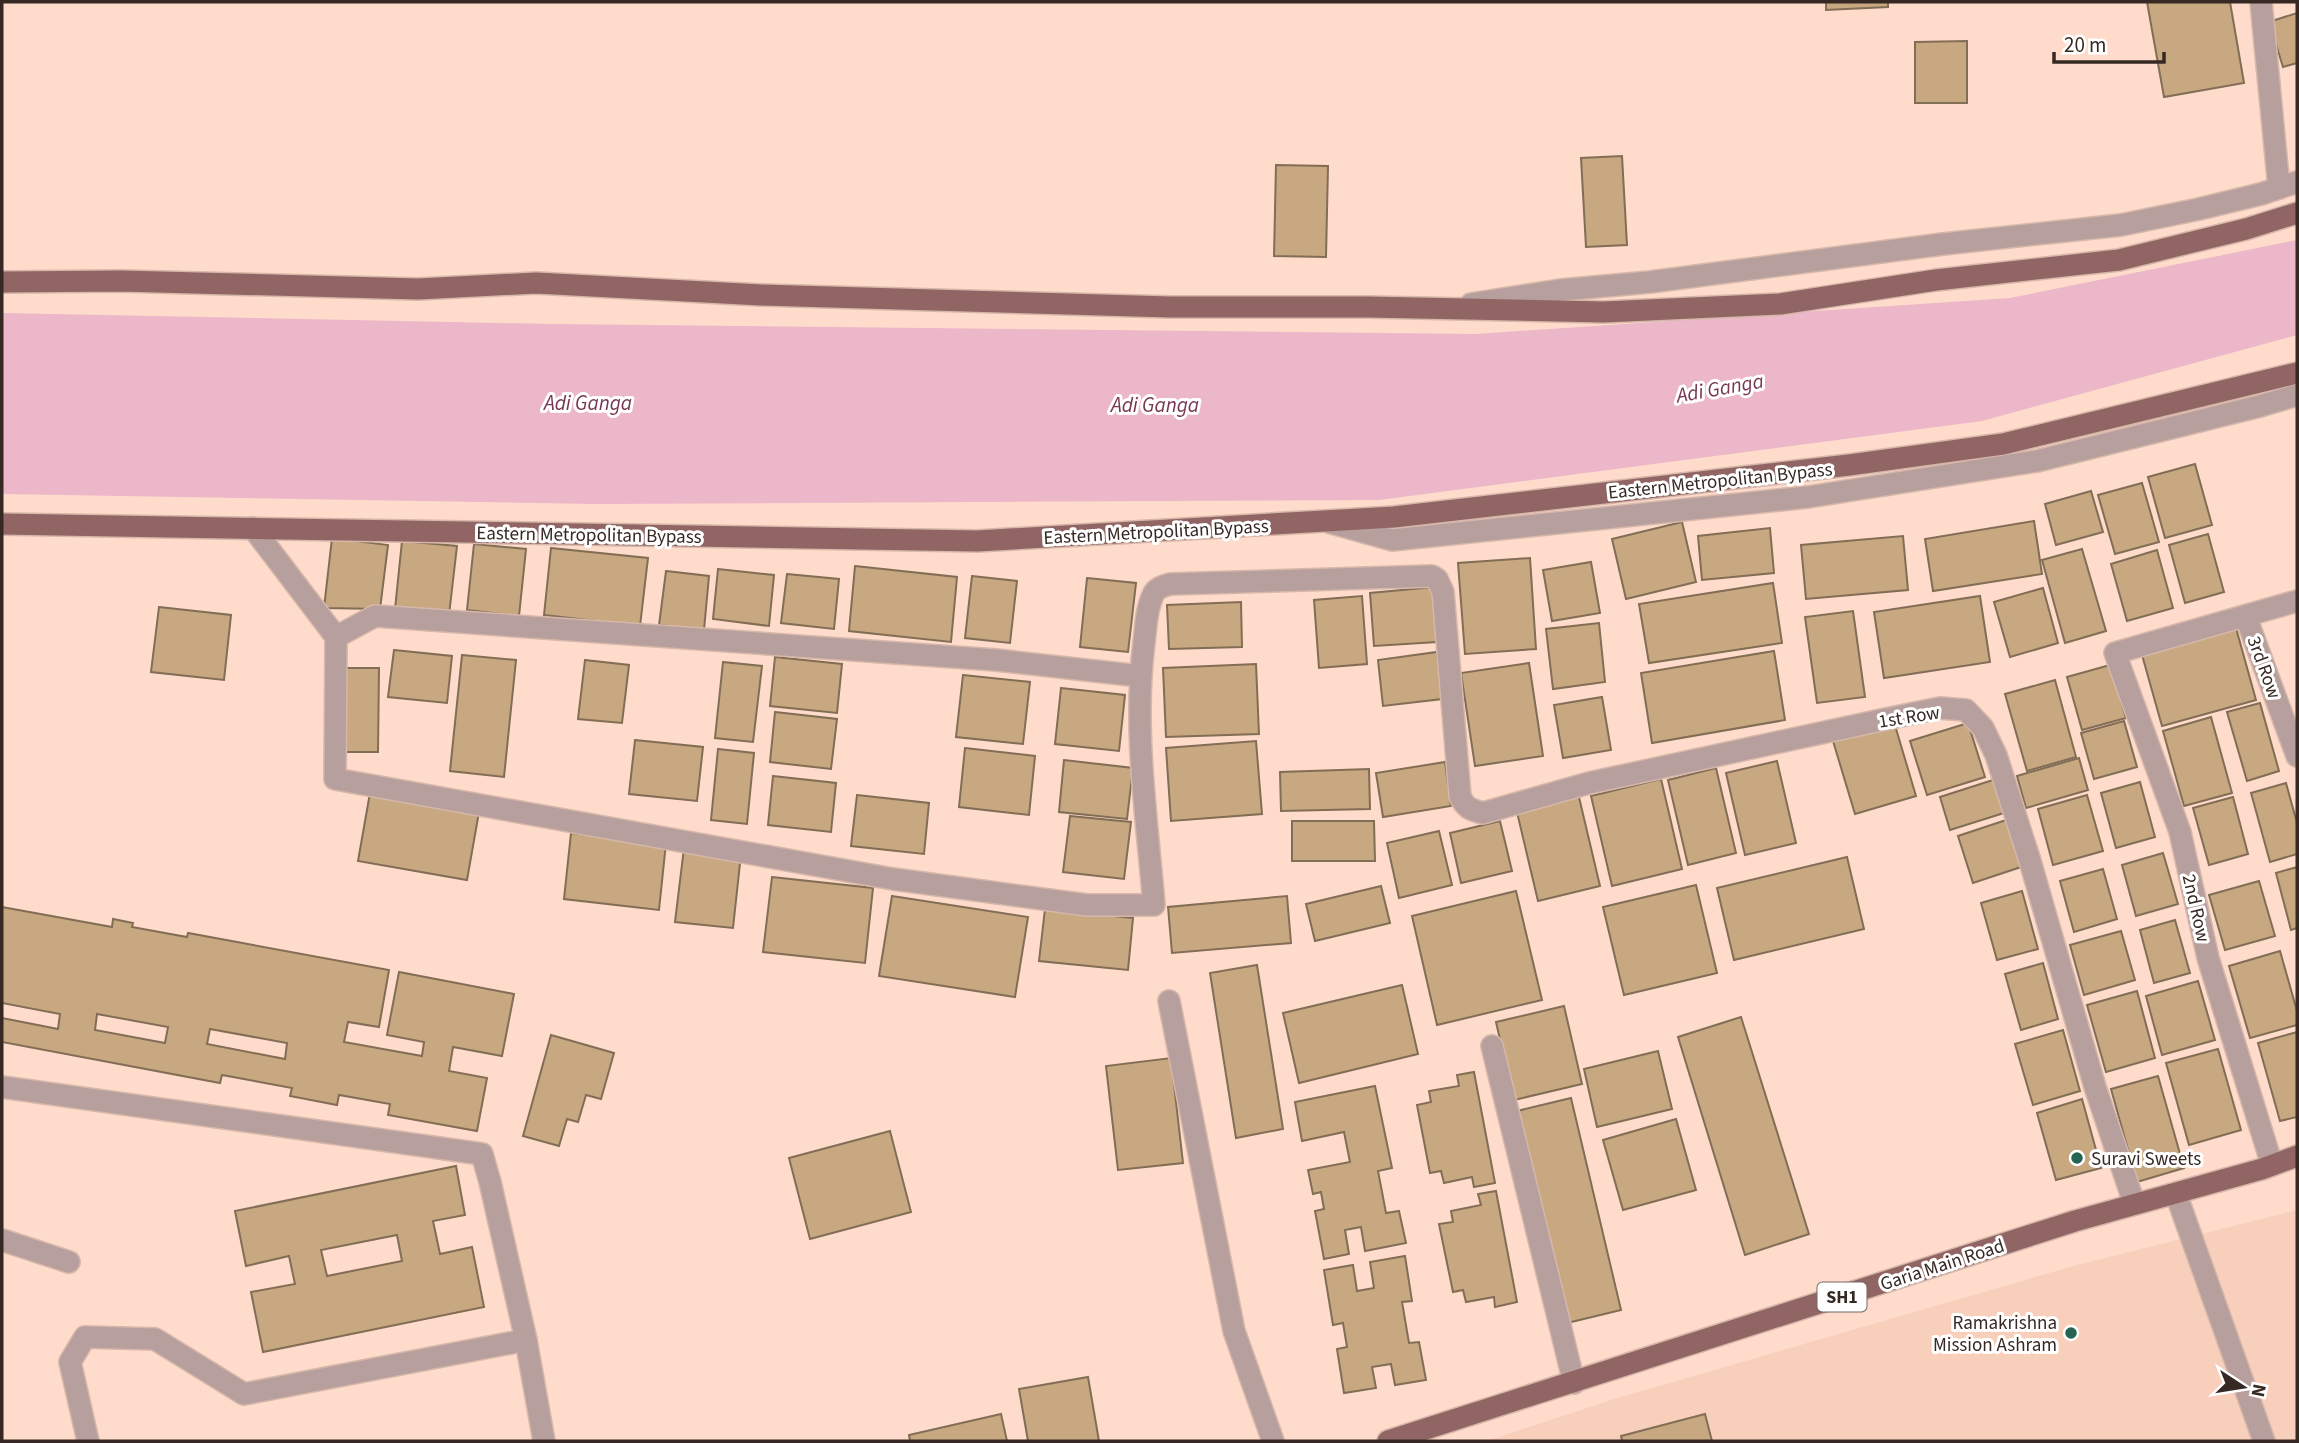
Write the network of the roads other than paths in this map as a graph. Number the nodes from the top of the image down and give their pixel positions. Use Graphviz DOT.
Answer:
graph roads {
  1 [pos="2261,2"];
  2 [pos="2288,185"];
  3 [pos="2297,213"];
  4 [pos="2,282"];
  5 [pos="1442,309"];
  6 [pos="2297,373"];
  7 [pos="2297,395"];
  8 [pos="1325,521"];
  9 [pos="2,524"];
  10 [pos="253,528"];
  11 [pos="2297,601"];
  12 [pos="2246,617"];
  13 [pos="336,637"];
  14 [pos="1140,676"];
  15 [pos="2297,756"];
  16 [pos="1169,1001"];
  17 [pos="1492,1046"];
  18 [pos="2,1087"];
  19 [pos="2297,1156"];
  20 [pos="2272,1165"];
  21 [pos="2176,1194"];
  22 [pos="2134,1203"];
  23 [pos="2,1240"];
  24 [pos="69,1262"];
  25 [pos="526,1340"];
  26 [pos="1574,1383"];
  27 [pos="88,1441"];
  28 [pos="544,1441"];
  29 [pos="1273,1441"];
  30 [pos="1388,1441"];
  31 [pos="2264,1441"];
  1 -- 2 [label="street"];
  2 -- 5 [label="street"];
  3 -- 5 [label="main road"];
  4 -- 5 [label="main road"];
  6 -- 8 [label="main road, Eastern Metropolitan Bypass"];
  7 -- 8 [label="street"];
  8 -- 10 [label="main road, Eastern Metropolitan Bypass"];
  9 -- 10 [label="main road, Eastern Metropolitan Bypass"];
  10 -- 13 [label="street"];
  11 -- 12 [label="street"];
  12 -- 15 [label="street, 3rd Row"];
  12 -- 20 [label="street, 2nd Row"];
  13 -- 14 [label="street"];
  13 -- 14 [label="street"];
  14 -- 22 [label="street, 1st Row"];
  16 -- 29 [label="street"];
  17 -- 26 [label="street"];
  18 -- 25 [label="street"];
  19 -- 20 [label="main road, Garia Main Road / SH1"];
  20 -- 21 [label="main road, Garia Main Road / SH1"];
  21 -- 22 [label="main road, Garia Main Road / SH1"];
  21 -- 31 [label="street"];
  22 -- 26 [label="main road, Garia Main Road / SH1"];
  23 -- 24 [label="street"];
  25 -- 27 [label="street"];
  25 -- 28 [label="street"];
  26 -- 30 [label="main road, Garia Main Road / SH1"];
}
